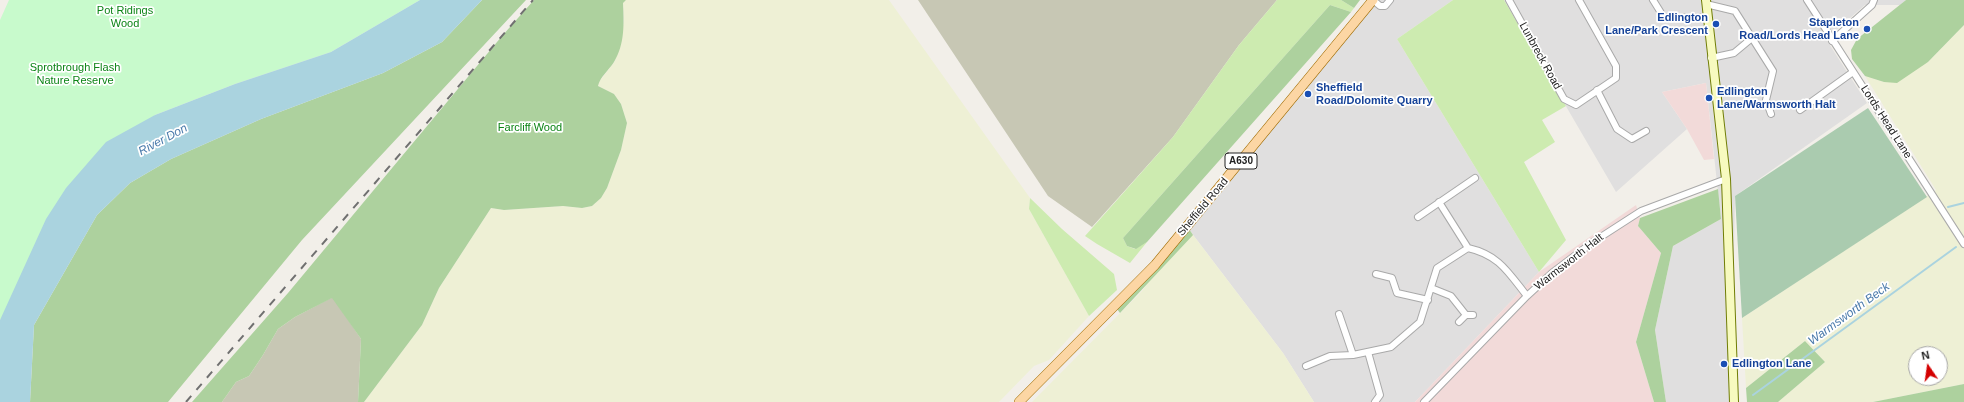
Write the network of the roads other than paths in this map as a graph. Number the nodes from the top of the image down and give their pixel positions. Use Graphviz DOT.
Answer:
graph roads {
  1 [pos="1373,0"];
  2 [pos="1390,0"];
  3 [pos="1509,0"];
  4 [pos="1579,0"];
  5 [pos="1653,0"];
  6 [pos="1807,0"];
  7 [pos="1874,0"];
  8 [pos="1706,2"];
  9 [pos="1707,17"];
  10 [pos="1752,38"];
  11 [pos="1832,41"];
  12 [pos="1711,58"];
  13 [pos="1853,72"];
  14 [pos="1597,90"];
  15 [pos="1800,110"];
  16 [pos="1771,114"];
  17 [pos="1646,131"];
  18 [pos="1475,178"];
  19 [pos="1726,179"];
  20 [pos="1439,202"];
  21 [pos="1418,217"];
  22 [pos="1964,244"];
  23 [pos="1468,248"];
  24 [pos="1376,274"];
  25 [pos="1431,288"];
  26 [pos="1527,296"];
  27 [pos="1428,300"];
  28 [pos="1339,314"];
  29 [pos="1466,315"];
  30 [pos="1473,315"];
  31 [pos="1459,322"];
  32 [pos="1368,352"];
  33 [pos="1353,355"];
  34 [pos="1306,366"];
  35 [pos="1019,402"];
  36 [pos="1375,402"];
  37 [pos="1424,402"];
  38 [pos="1734,402"];
  1 -- 2 [label="street, Sheffield Road"];
  1 -- 35 [label="main road, Sheffield Road / A630"];
  3 -- 14 [label="street, Lunbreck Road"];
  4 -- 14 [label="street"];
  5 -- 9 [label="street"];
  6 -- 11 [label="street, Lords Head Lane"];
  7 -- 11 [label="street"];
  8 -- 9 [label="main road"];
  8 -- 10 [label="street"];
  9 -- 12 [label="main road"];
  10 -- 12 [label="street"];
  10 -- 16 [label="street"];
  11 -- 13 [label="street, Lords Head Lane"];
  12 -- 19 [label="main road"];
  13 -- 15 [label="street"];
  13 -- 22 [label="street, Lords Head Lane"];
  14 -- 17 [label="street"];
  18 -- 20 [label="street"];
  19 -- 26 [label="street, Warmsworth Halt"];
  19 -- 38 [label="main road"];
  20 -- 21 [label="street"];
  20 -- 23 [label="street"];
  23 -- 25 [label="street"];
  23 -- 26 [label="street"];
  24 -- 27 [label="street"];
  25 -- 27 [label="street"];
  25 -- 29 [label="street"];
  26 -- 37 [label="street, Warmsworth Halt"];
  27 -- 32 [label="street"];
  28 -- 33 [label="street"];
  29 -- 30 [label="street"];
  29 -- 31 [label="street"];
  32 -- 33 [label="street"];
  32 -- 36 [label="street"];
  33 -- 34 [label="street"];
}
